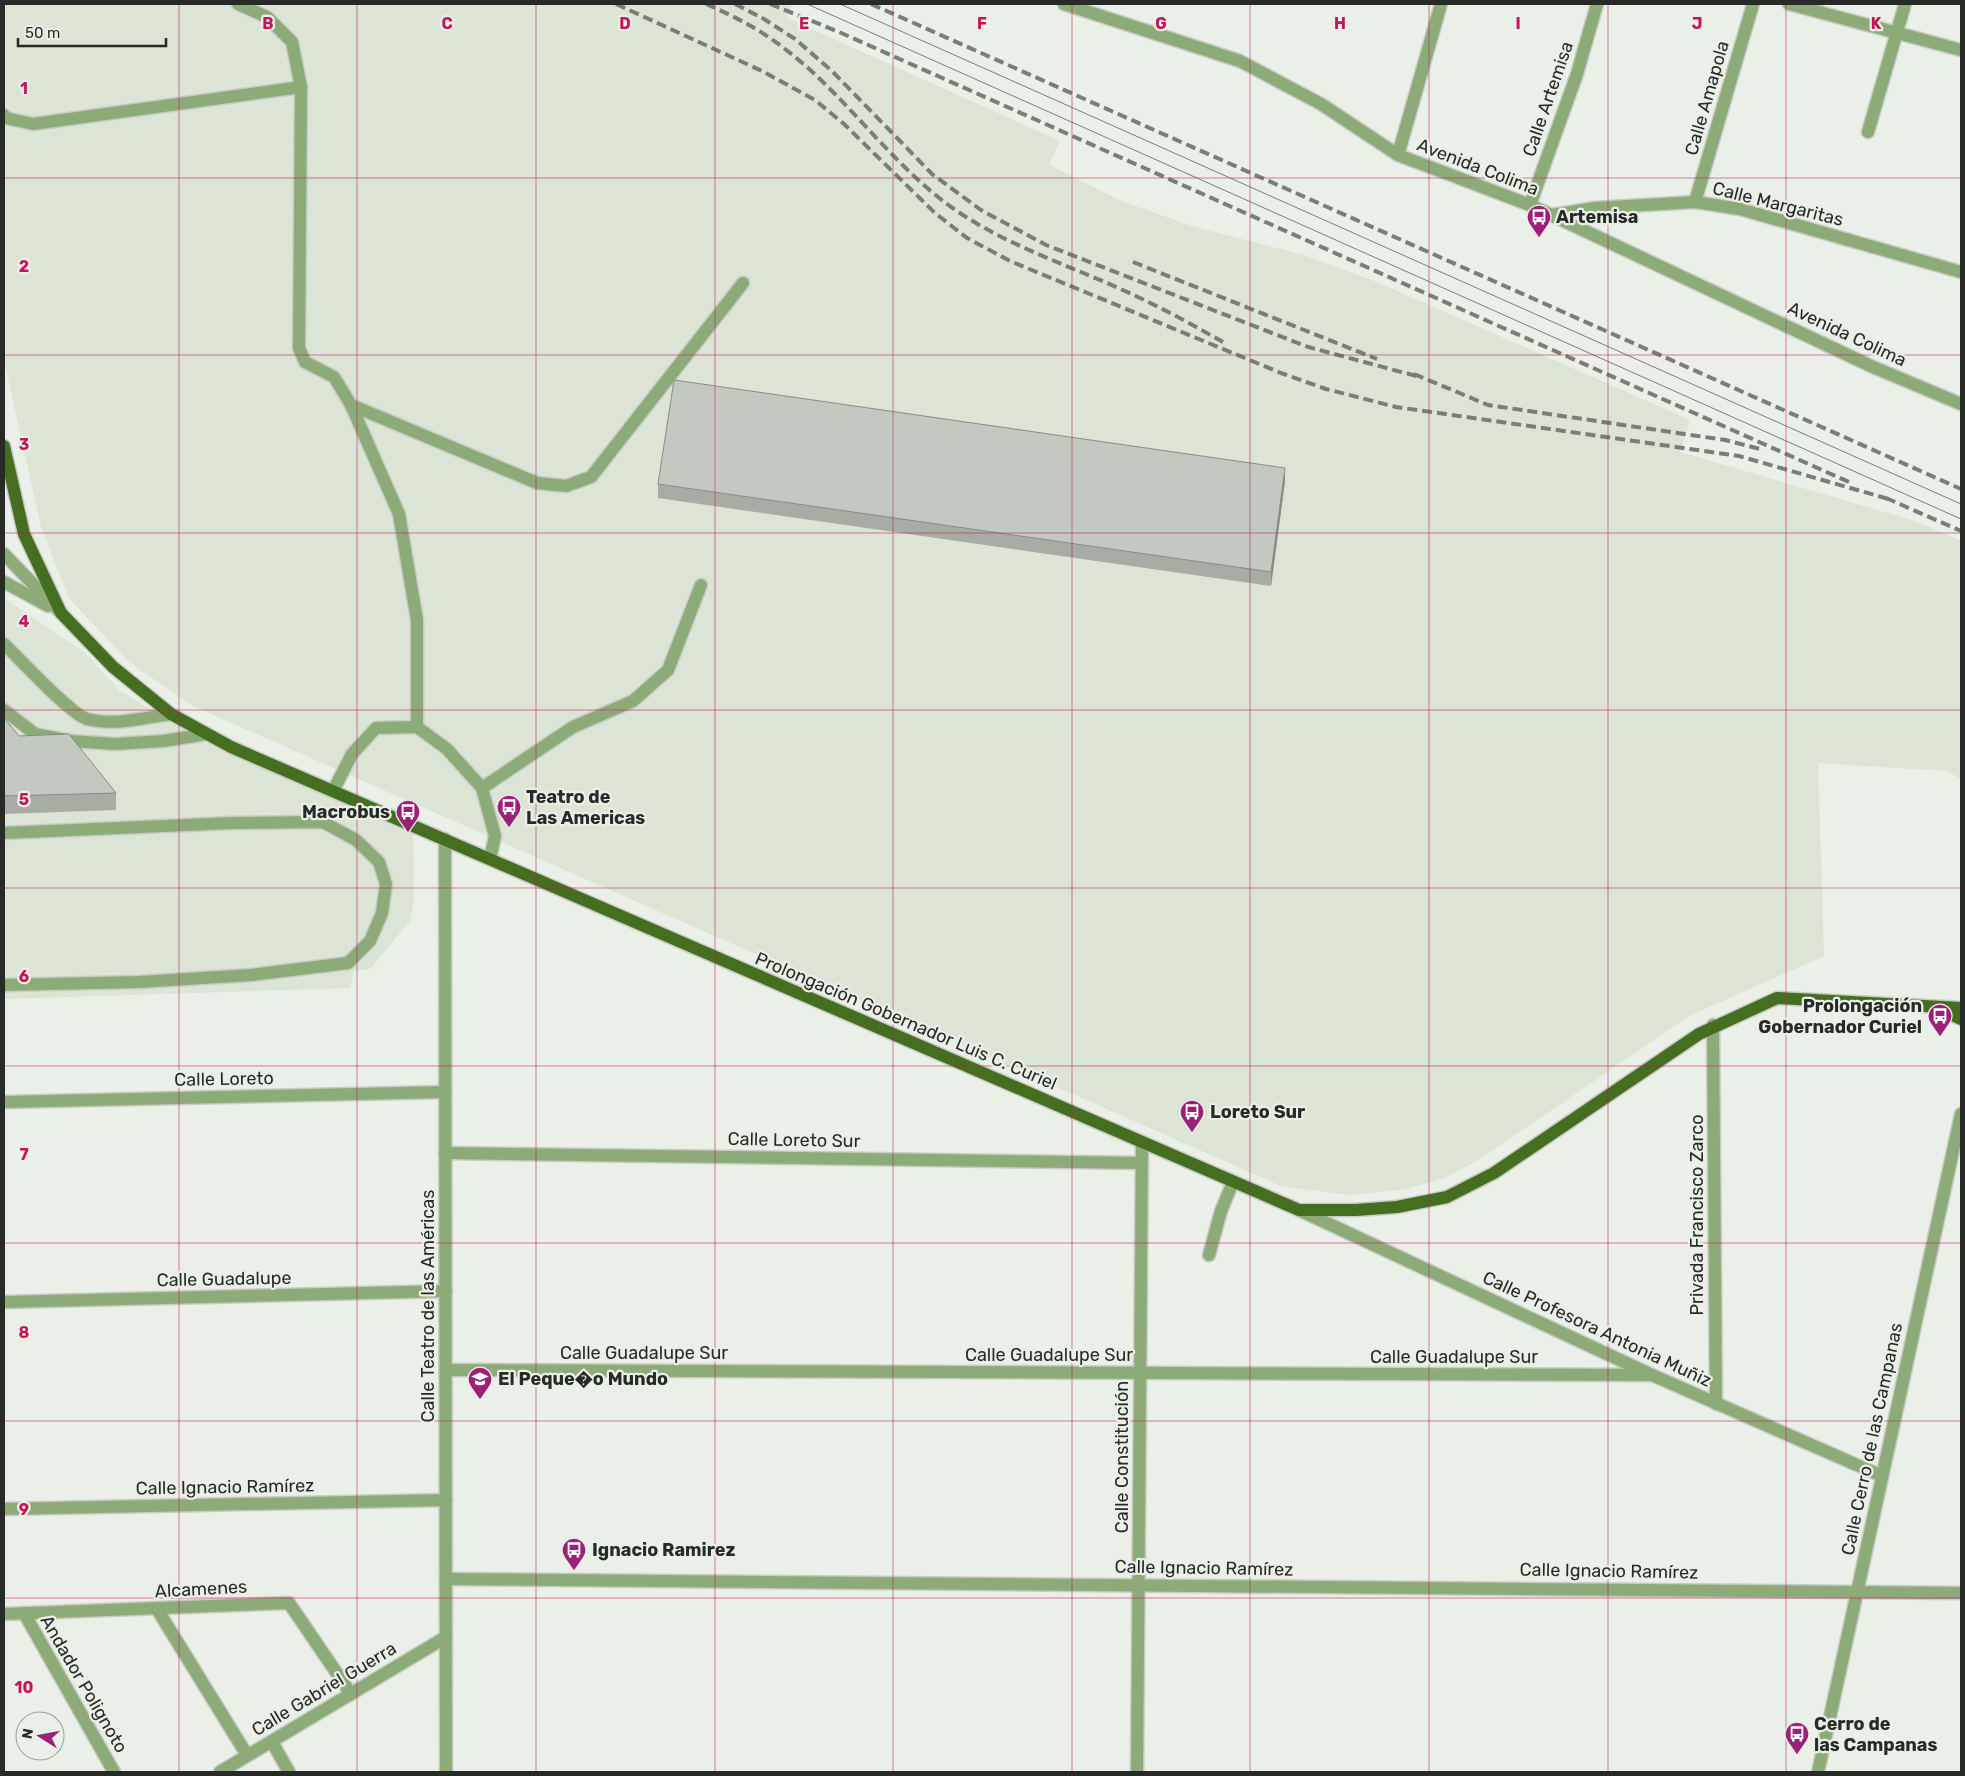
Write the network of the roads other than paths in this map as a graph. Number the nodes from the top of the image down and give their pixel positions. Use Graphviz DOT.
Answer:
graph roads {
  1 [pos="238,4"];
  2 [pos="1064,4"];
  3 [pos="1441,4"];
  4 [pos="1597,4"];
  5 [pos="1753,4"];
  6 [pos="1789,4"];
  7 [pos="1905,4"];
  8 [pos="1896,33"];
  9 [pos="1961,50"];
  10 [pos="301,87"];
  11 [pos="4,115"];
  12 [pos="1868,132"];
  13 [pos="1398,155"];
  14 [pos="1695,202"];
  15 [pos="1530,205"];
  16 [pos="1552,215"];
  17 [pos="1961,272"];
  18 [pos="743,283"];
  19 [pos="1961,404"];
  20 [pos="351,405"];
  21 [pos="4,446"];
  22 [pos="4,554"];
  23 [pos="4,582"];
  24 [pos="701,586"];
  25 [pos="61,613"];
  26 [pos="4,644"];
  27 [pos="4,710"];
  28 [pos="171,714"];
  29 [pos="85,718"];
  30 [pos="418,727"];
  31 [pos="207,734"];
  32 [pos="84,741"];
  33 [pos="482,788"];
  34 [pos="333,791"];
  35 [pos="4,833"];
  36 [pos="445,840"];
  37 [pos="490,859"];
  38 [pos="4,985"];
  39 [pos="1930,1005"];
  40 [pos="1961,1008"];
  41 [pos="1961,1019"];
  42 [pos="1713,1026"];
  43 [pos="445,1092"];
  44 [pos="4,1102"];
  45 [pos="1961,1114"];
  46 [pos="1142,1142"];
  47 [pos="445,1152"];
  48 [pos="1142,1163"];
  49 [pos="1233,1182"];
  50 [pos="1299,1210"];
  51 [pos="1209,1255"];
  52 [pos="446,1292"];
  53 [pos="4,1302"];
  54 [pos="446,1370"];
  55 [pos="1140,1373"];
  56 [pos="1652,1375"];
  57 [pos="1716,1404"];
  58 [pos="1882,1476"];
  59 [pos="446,1500"];
  60 [pos="4,1509"];
  61 [pos="446,1579"];
  62 [pos="1138,1584"];
  63 [pos="1857,1591"];
  64 [pos="1961,1592"];
  65 [pos="157,1609"];
  66 [pos="24,1613"];
  67 [pos="4,1614"];
  68 [pos="446,1637"];
  69 [pos="351,1694"];
  70 [pos="272,1742"];
  71 [pos="247,1755"];
  72 [pos="114,1772"];
  73 [pos="220,1772"];
  74 [pos="289,1772"];
  75 [pos="446,1772"];
  76 [pos="1137,1772"];
  77 [pos="1818,1772"];
  1 -- 10 [label="street"];
  2 -- 13 [label="street, Avenida Colima"];
  3 -- 13 [label="street"];
  4 -- 15 [label="street, Calle Artemisa"];
  5 -- 14 [label="street, Calle Amapola"];
  6 -- 8 [label="street"];
  7 -- 8 [label="street"];
  8 -- 9 [label="street"];
  8 -- 12 [label="street"];
  10 -- 11 [label="street"];
  10 -- 20 [label="street"];
  13 -- 15 [label="street, Avenida Colima"];
  14 -- 16 [label="street, Calle Margaritas"];
  14 -- 17 [label="street, Calle Margaritas"];
  15 -- 16 [label="street, Avenida Colima"];
  16 -- 19 [label="street, Avenida Colima"];
  18 -- 20 [label="street"];
  20 -- 30 [label="street"];
  21 -- 25 [label="main road, Prolongación Gobernador Luis C. Curiel"];
  22 -- 25 [label="street"];
  23 -- 25 [label="street"];
  24 -- 33 [label="street"];
  25 -- 28 [label="main road, Prolongación Gobernador Luis C. Curiel"];
  26 -- 29 [label="street"];
  27 -- 32 [label="street"];
  28 -- 29 [label="street"];
  28 -- 31 [label="main road, Prolongación Gobernador Luis C. Curiel"];
  29 -- 32 [label="street"];
  30 -- 33 [label="street"];
  30 -- 34 [label="street"];
  31 -- 32 [label="street"];
  31 -- 34 [label="main road, Prolongación Gobernador Luis C. Curiel"];
  33 -- 37 [label="street"];
  34 -- 36 [label="main road, Prolongación Gobernador Luis C. Curiel"];
  35 -- 38 [label="street"];
  36 -- 37 [label="main road, Prolongación Gobernador Luis C. Curiel"];
  36 -- 43 [label="street, Calle Teatro de las Américas"];
  37 -- 46 [label="main road, Prolongación Gobernador Luis C. Curiel"];
  39 -- 40 [label="main road, Prolongación Gobernador Luis C. Curiel"];
  39 -- 41 [label="main road, Prolongación Gobernador Luis C. Curiel"];
  39 -- 42 [label="main road, Prolongación Gobernador Luis C. Curiel"];
  42 -- 50 [label="main road, Prolongación Gobernador Luis C. Curiel"];
  42 -- 57 [label="street, Privada Francisco Zarco"];
  43 -- 44 [label="street, Calle Loreto"];
  43 -- 47 [label="street, Calle Teatro de las Américas"];
  45 -- 58 [label="street, Calle Cerro de las Campanas"];
  46 -- 48 [label="street, Calle Constitución"];
  46 -- 49 [label="main road, Prolongación Gobernador Luis C. Curiel"];
  47 -- 48 [label="street, Calle Loreto Sur"];
  47 -- 52 [label="street, Calle Teatro de las Américas"];
  48 -- 55 [label="street, Calle Constitución"];
  49 -- 50 [label="main road, Prolongación Gobernador Luis C. Curiel"];
  49 -- 51 [label="street"];
  50 -- 56 [label="street, Calle Profesora Antonia Muñiz"];
  52 -- 53 [label="street, Calle Guadalupe"];
  52 -- 54 [label="street, Calle Teatro de las Américas"];
  54 -- 55 [label="street, Calle Guadalupe Sur"];
  54 -- 59 [label="street, Calle Teatro de las Américas"];
  55 -- 56 [label="street, Calle Guadalupe Sur"];
  55 -- 62 [label="street, Calle Constitución"];
  56 -- 57 [label="street, Calle Profesora Antonia Muñiz"];
  57 -- 58 [label="street, Calle Profesora Antonia Muñiz"];
  58 -- 63 [label="street, Calle Cerro de las Campanas"];
  59 -- 60 [label="street, Calle Ignacio Ramírez"];
  59 -- 61 [label="street, Calle Teatro de las Américas"];
  61 -- 62 [label="street, Calle Ignacio Ramírez"];
  61 -- 68 [label="street, Calle Teatro de las Américas"];
  62 -- 63 [label="street, Calle Ignacio Ramírez"];
  62 -- 76 [label="street, Calle Constitución"];
  63 -- 64 [label="street, Calle Ignacio Ramírez"];
  63 -- 77 [label="street, Calle Cerro de las Campanas"];
  65 -- 66 [label="street, Alcamenes"];
  65 -- 69 [label="street, Alcamenes"];
  65 -- 71 [label="street"];
  66 -- 67 [label="street, Alcamenes"];
  66 -- 72 [label="street, Andador Polignoto"];
  68 -- 69 [label="street, Calle Gabriel Guerra"];
  68 -- 75 [label="street, Calle Teatro de las Américas"];
  69 -- 70 [label="street, Calle Gabriel Guerra"];
  70 -- 71 [label="street, Calle Gabriel Guerra"];
  70 -- 74 [label="street"];
  71 -- 73 [label="street, Calle Gabriel Guerra"];
}
